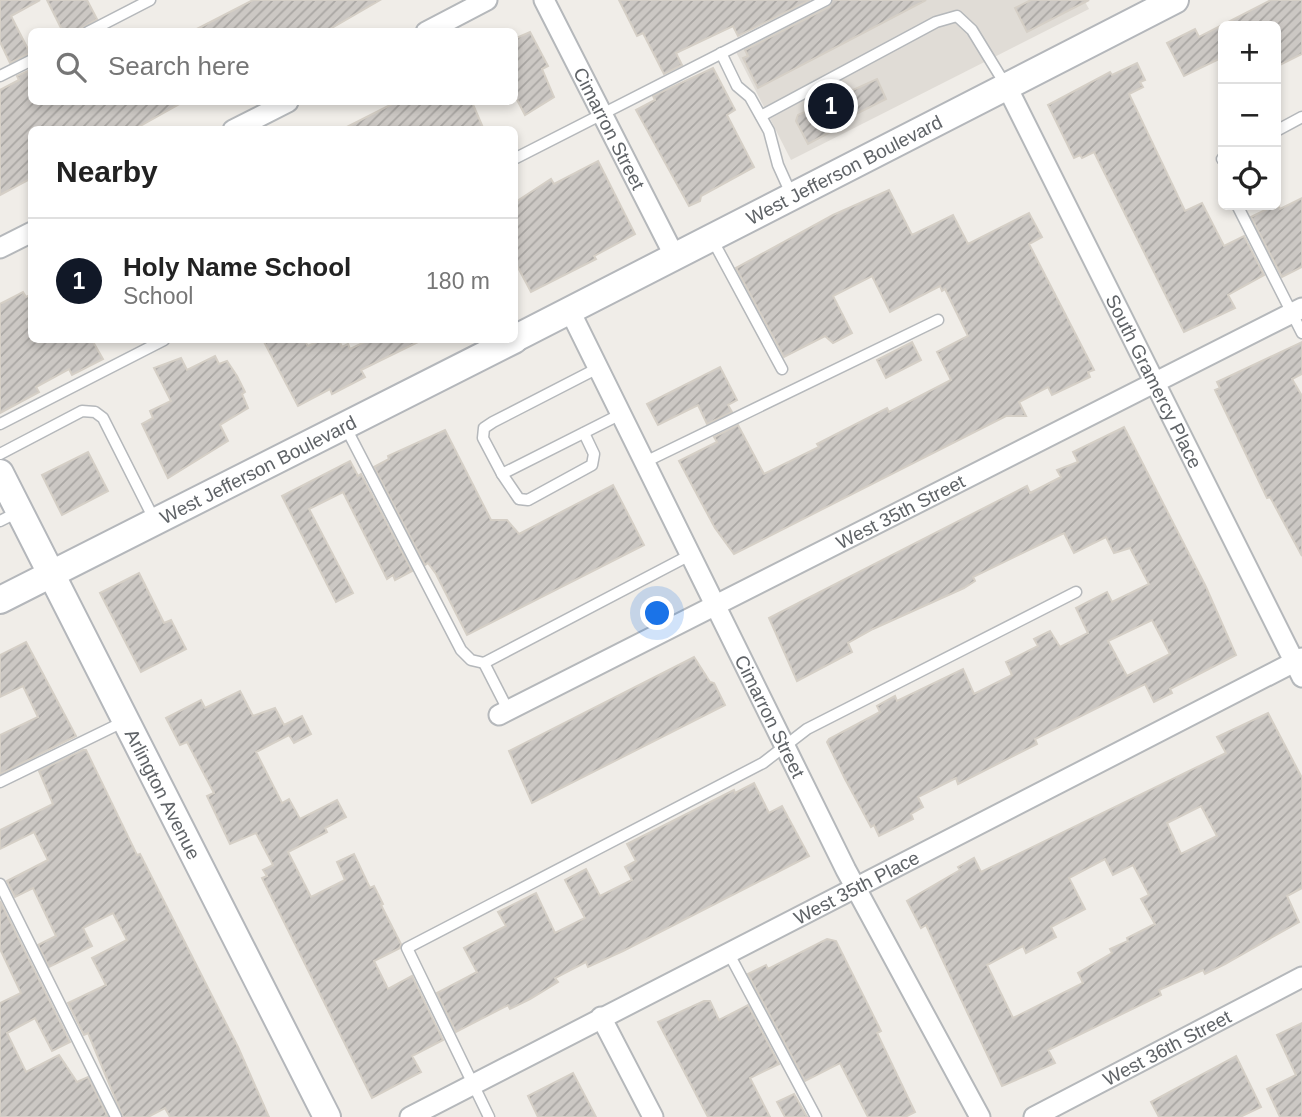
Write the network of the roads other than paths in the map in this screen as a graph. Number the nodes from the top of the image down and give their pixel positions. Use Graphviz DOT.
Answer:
graph roads {
  1 [pos="150,0"];
  2 [pos="487,0"];
  3 [pos="544,0"];
  4 [pos="825,0"];
  5 [pos="1175,0"];
  6 [pos="96,28"];
  7 [pos="434,28"];
  8 [pos="721,53"];
  9 [pos="28,62"];
  10 [pos="0,76"];
  11 [pos="1007,86"];
  12 [pos="282,105"];
  13 [pos="602,114"];
  14 [pos="761,116"];
  15 [pos="1302,117"];
  16 [pos="241,126"];
  17 [pos="1281,128"];
  18 [pos="518,157"];
  19 [pos="793,196"];
  20 [pos="1240,210"];
  21 [pos="28,234"];
  22 [pos="711,238"];
  23 [pos="0,248"];
  24 [pos="675,257"];
  25 [pos="570,311"];
  26 [pos="1297,311"];
  27 [pos="938,320"];
  28 [pos="1302,333"];
  29 [pos="518,337"];
  30 [pos="158,343"];
  31 [pos="506,343"];
  32 [pos="598,368"];
  33 [pos="782,369"];
  34 [pos="1153,382"];
  35 [pos="621,414"];
  36 [pos="0,424"];
  37 [pos="345,426"];
  38 [pos="584,433"];
  39 [pos="0,453"];
  40 [pos="645,462"];
  41 [pos="0,473"];
  42 [pos="502,474"];
  43 [pos="10,516"];
  44 [pos="156,522"];
  45 [pos="690,555"];
  46 [pos="53,573"];
  47 [pos="1076,592"];
  48 [pos="0,600"];
  49 [pos="714,607"];
  50 [pos="484,663"];
  51 [pos="1300,666"];
  52 [pos="504,713"];
  53 [pos="126,720"];
  54 [pos="785,746"];
  55 [pos="0,782"];
  56 [pos="0,884"];
  57 [pos="855,886"];
  58 [pos="727,952"];
  59 [pos="1302,977"];
  60 [pos="601,1017"];
  61 [pos="472,1083"];
  62 [pos="116,1117"];
  63 [pos="327,1117"];
  64 [pos="410,1117"];
  65 [pos="489,1117"];
  66 [pos="653,1117"];
  67 [pos="817,1117"];
  68 [pos="980,1117"];
  69 [pos="1034,1117"];
  1 -- 6 [label="lane"];
  2 -- 7 [label="street"];
  3 -- 13 [label="street, Cimarron Street"];
  4 -- 8 [label="lane"];
  5 -- 11 [label="main road, West Jefferson Boulevard"];
  8 -- 13 [label="lane"];
  8 -- 14 [label="lane"];
  9 -- 10 [label="lane"];
  11 -- 14 [label="lane"];
  11 -- 19 [label="main road, West Jefferson Boulevard"];
  11 -- 34 [label="street, South Gramercy Place"];
  12 -- 16 [label="street"];
  13 -- 18 [label="lane"];
  13 -- 24 [label="street, Cimarron Street"];
  14 -- 19 [label="lane"];
  15 -- 17 [label="lane"];
  19 -- 22 [label="main road, West Jefferson Boulevard"];
  20 -- 26 [label="lane"];
  21 -- 23 [label="street"];
  22 -- 24 [label="main road, West Jefferson Boulevard"];
  22 -- 33 [label="lane"];
  24 -- 25 [label="main road, West Jefferson Boulevard"];
  25 -- 29 [label="main road, West Jefferson Boulevard"];
  25 -- 32 [label="street, Cimarron Street"];
  26 -- 28 [label="lane"];
  26 -- 34 [label="street, West 35th Street"];
  27 -- 40 [label="lane"];
  30 -- 36 [label="lane"];
  31 -- 37 [label="main road, West Jefferson Boulevard"];
  32 -- 35 [label="street, Cimarron Street"];
  32 -- 42 [label="lane"];
  34 -- 49 [label="street, West 35th Street"];
  34 -- 51 [label="street, South Gramercy Place"];
  35 -- 38 [label="lane"];
  35 -- 40 [label="street, Cimarron Street"];
  37 -- 44 [label="main road, West Jefferson Boulevard"];
  37 -- 50 [label="lane"];
  38 -- 42 [label="lane"];
  38 -- 42 [label="lane"];
  39 -- 44 [label="lane"];
  40 -- 45 [label="street, Cimarron Street"];
  41 -- 43 [label="main road, Arlington Avenue"];
  43 -- 46 [label="main road, Arlington Avenue"];
  44 -- 46 [label="main road, West Jefferson Boulevard"];
  45 -- 49 [label="street, Cimarron Street"];
  45 -- 50 [label="lane"];
  46 -- 48 [label="main road, West Jefferson Boulevard"];
  46 -- 53 [label="main road, Arlington Avenue"];
  47 -- 54 [label="lane"];
  49 -- 52 [label="street, West 35th Street"];
  49 -- 54 [label="street, Cimarron Street"];
  50 -- 52 [label="lane"];
  51 -- 57 [label="street, West 35th Place"];
  53 -- 55 [label="lane"];
  53 -- 63 [label="main road, Arlington Avenue"];
  54 -- 57 [label="street, Cimarron Street"];
  54 -- 61 [label="lane"];
  56 -- 62 [label="lane"];
  57 -- 58 [label="street, West 35th Place"];
  57 -- 68 [label="street, Cimarron Street"];
  58 -- 60 [label="street, West 35th Place"];
  58 -- 67 [label="lane"];
  59 -- 69 [label="street, West 36th Street"];
  60 -- 61 [label="street, West 35th Place"];
  60 -- 66 [label="street"];
  61 -- 64 [label="street, West 35th Place"];
  61 -- 65 [label="lane"];
}
